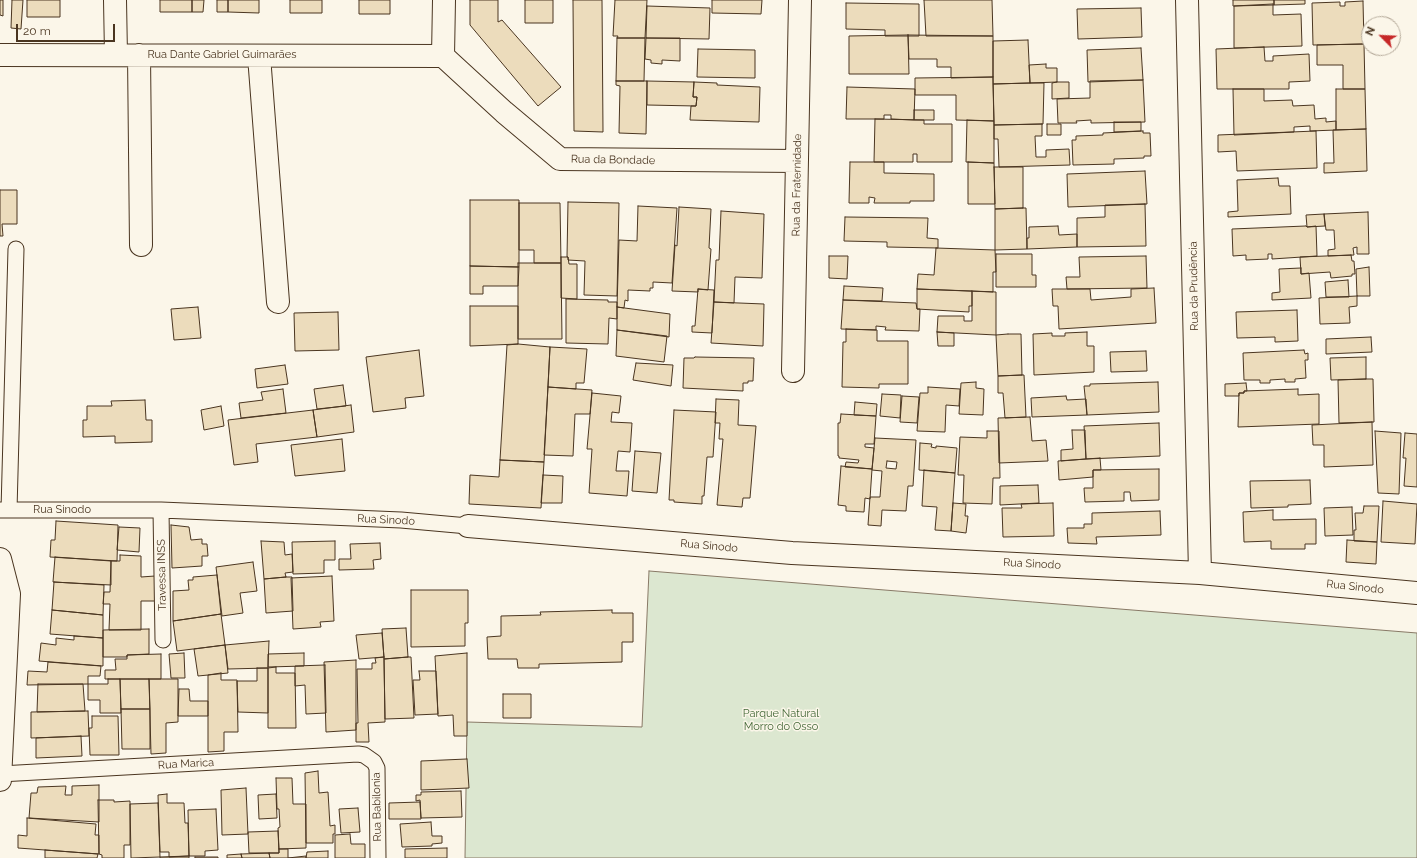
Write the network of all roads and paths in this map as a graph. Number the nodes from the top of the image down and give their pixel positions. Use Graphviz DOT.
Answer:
graph roads {
  1 [pos="115,0"];
  2 [pos="444,0"];
  3 [pos="800,0"];
  4 [pos="1187,0"];
  5 [pos="0,55"];
  6 [pos="116,55"];
  7 [pos="140,55"];
  8 [pos="258,56"];
  9 [pos="443,56"];
  10 [pos="797,162"];
  11 [pos="140,245"];
  12 [pos="16,249"];
  13 [pos="278,302"];
  14 [pos="793,371"];
  15 [pos="4,510"];
  16 [pos="161,510"];
  17 [pos="468,526"];
  18 [pos="0,559"];
  19 [pos="1200,573"];
  20 [pos="1417,594"];
  21 [pos="163,640"];
  22 [pos="370,758"];
  23 [pos="0,774"];
  24 [pos="0,780"];
  25 [pos="378,858"];
  1 -- 6 [label="street"];
  2 -- 9 [label="street"];
  3 -- 10 [label="street, Rua da Fraternidade"];
  4 -- 19 [label="street, Rua da Prudência"];
  5 -- 6 [label="street, Rua Dante Gabriel Guimarães"];
  6 -- 7 [label="street, Rua Dante Gabriel Guimarães"];
  7 -- 8 [label="street, Rua Dante Gabriel Guimarães"];
  7 -- 11 [label="street"];
  8 -- 9 [label="street, Rua Dante Gabriel Guimarães"];
  8 -- 13 [label="street"];
  9 -- 10 [label="street, Rua da Bondade"];
  10 -- 14 [label="street, Rua da Fraternidade"];
  12 -- 15 [label="lane"];
  15 -- 16 [label="lane, Rua Sinodo"];
  16 -- 17 [label="lane, Rua Sinodo"];
  16 -- 21 [label="lane, Travessa INSS"];
  17 -- 19 [label="street, Rua Sinodo"];
  18 -- 23 [label="street"];
  19 -- 20 [label="street, Rua Sinodo"];
  22 -- 23 [label="lane, Rua Marica"];
  22 -- 25 [label="lane, Rua Babilonia"];
  23 -- 24 [label="street"];
}
